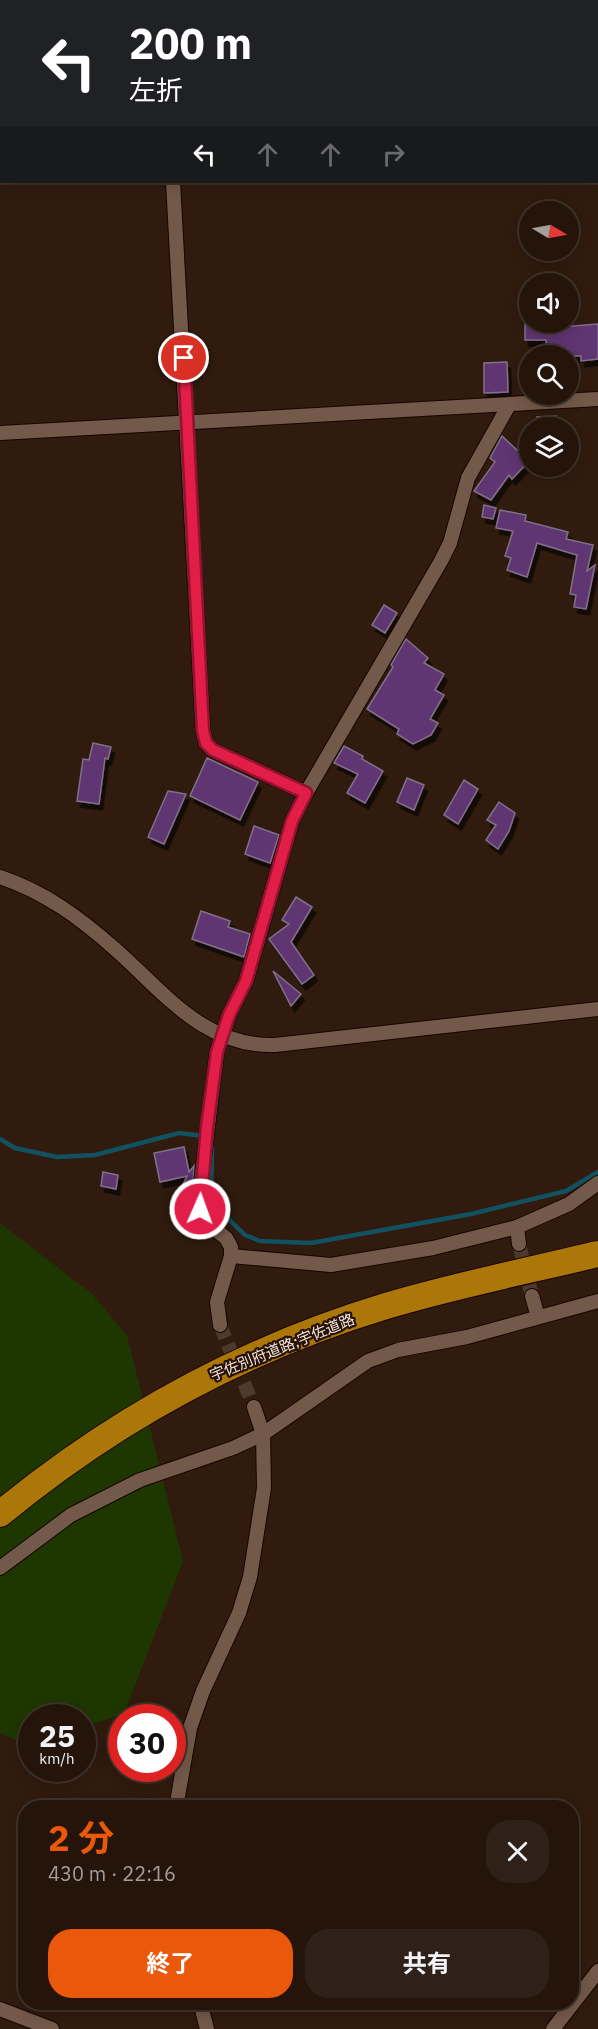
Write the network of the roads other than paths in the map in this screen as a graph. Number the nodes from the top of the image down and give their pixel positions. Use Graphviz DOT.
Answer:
graph roads {
  1 [pos="173,183"];
  2 [pos="598,399"];
  3 [pos="509,405"];
  4 [pos="187,424"];
  5 [pos="0,433"];
  6 [pos="306,793"];
  7 [pos="0,877"];
  8 [pos="598,1009"];
  9 [pos="221,1034"];
  10 [pos="598,1183"];
  11 [pos="517,1227"];
  12 [pos="519,1244"];
  13 [pos="598,1254"];
  14 [pos="231,1256"];
  15 [pos="532,1296"];
  16 [pos="598,1301"];
  17 [pos="538,1317"];
  18 [pos="220,1325"];
  19 [pos="254,1407"];
  20 [pos="263,1434"];
  21 [pos="0,1514"];
  22 [pos="0,1568"];
  23 [pos="177,1800"];
  24 [pos="598,1971"];
  25 [pos="579,1995"];
  26 [pos="0,2009"];
  27 [pos="202,2010"];
  28 [pos="568,2010"];
  29 [pos="52,2029"];
  30 [pos="207,2029"];
  31 [pos="553,2029"];
  1 -- 4 [label="street"];
  2 -- 3 [label="street"];
  3 -- 4 [label="street"];
  3 -- 6 [label="street"];
  4 -- 5 [label="street"];
  4 -- 6 [label="street"];
  6 -- 9 [label="street"];
  7 -- 9 [label="street"];
  8 -- 9 [label="street"];
  9 -- 14 [label="street"];
  10 -- 11 [label="street"];
  11 -- 12 [label="street"];
  11 -- 14 [label="street"];
  13 -- 21 [label="highway, 宇佐別府道路;宇佐道路"];
  14 -- 18 [label="street"];
  15 -- 17 [label="street"];
  16 -- 17 [label="street"];
  17 -- 20 [label="street"];
  19 -- 20 [label="street"];
  20 -- 22 [label="street"];
  20 -- 23 [label="street"];
  24 -- 25 [label="street"];
  26 -- 29 [label="street"];
  27 -- 30 [label="street"];
  28 -- 31 [label="street"];
}
